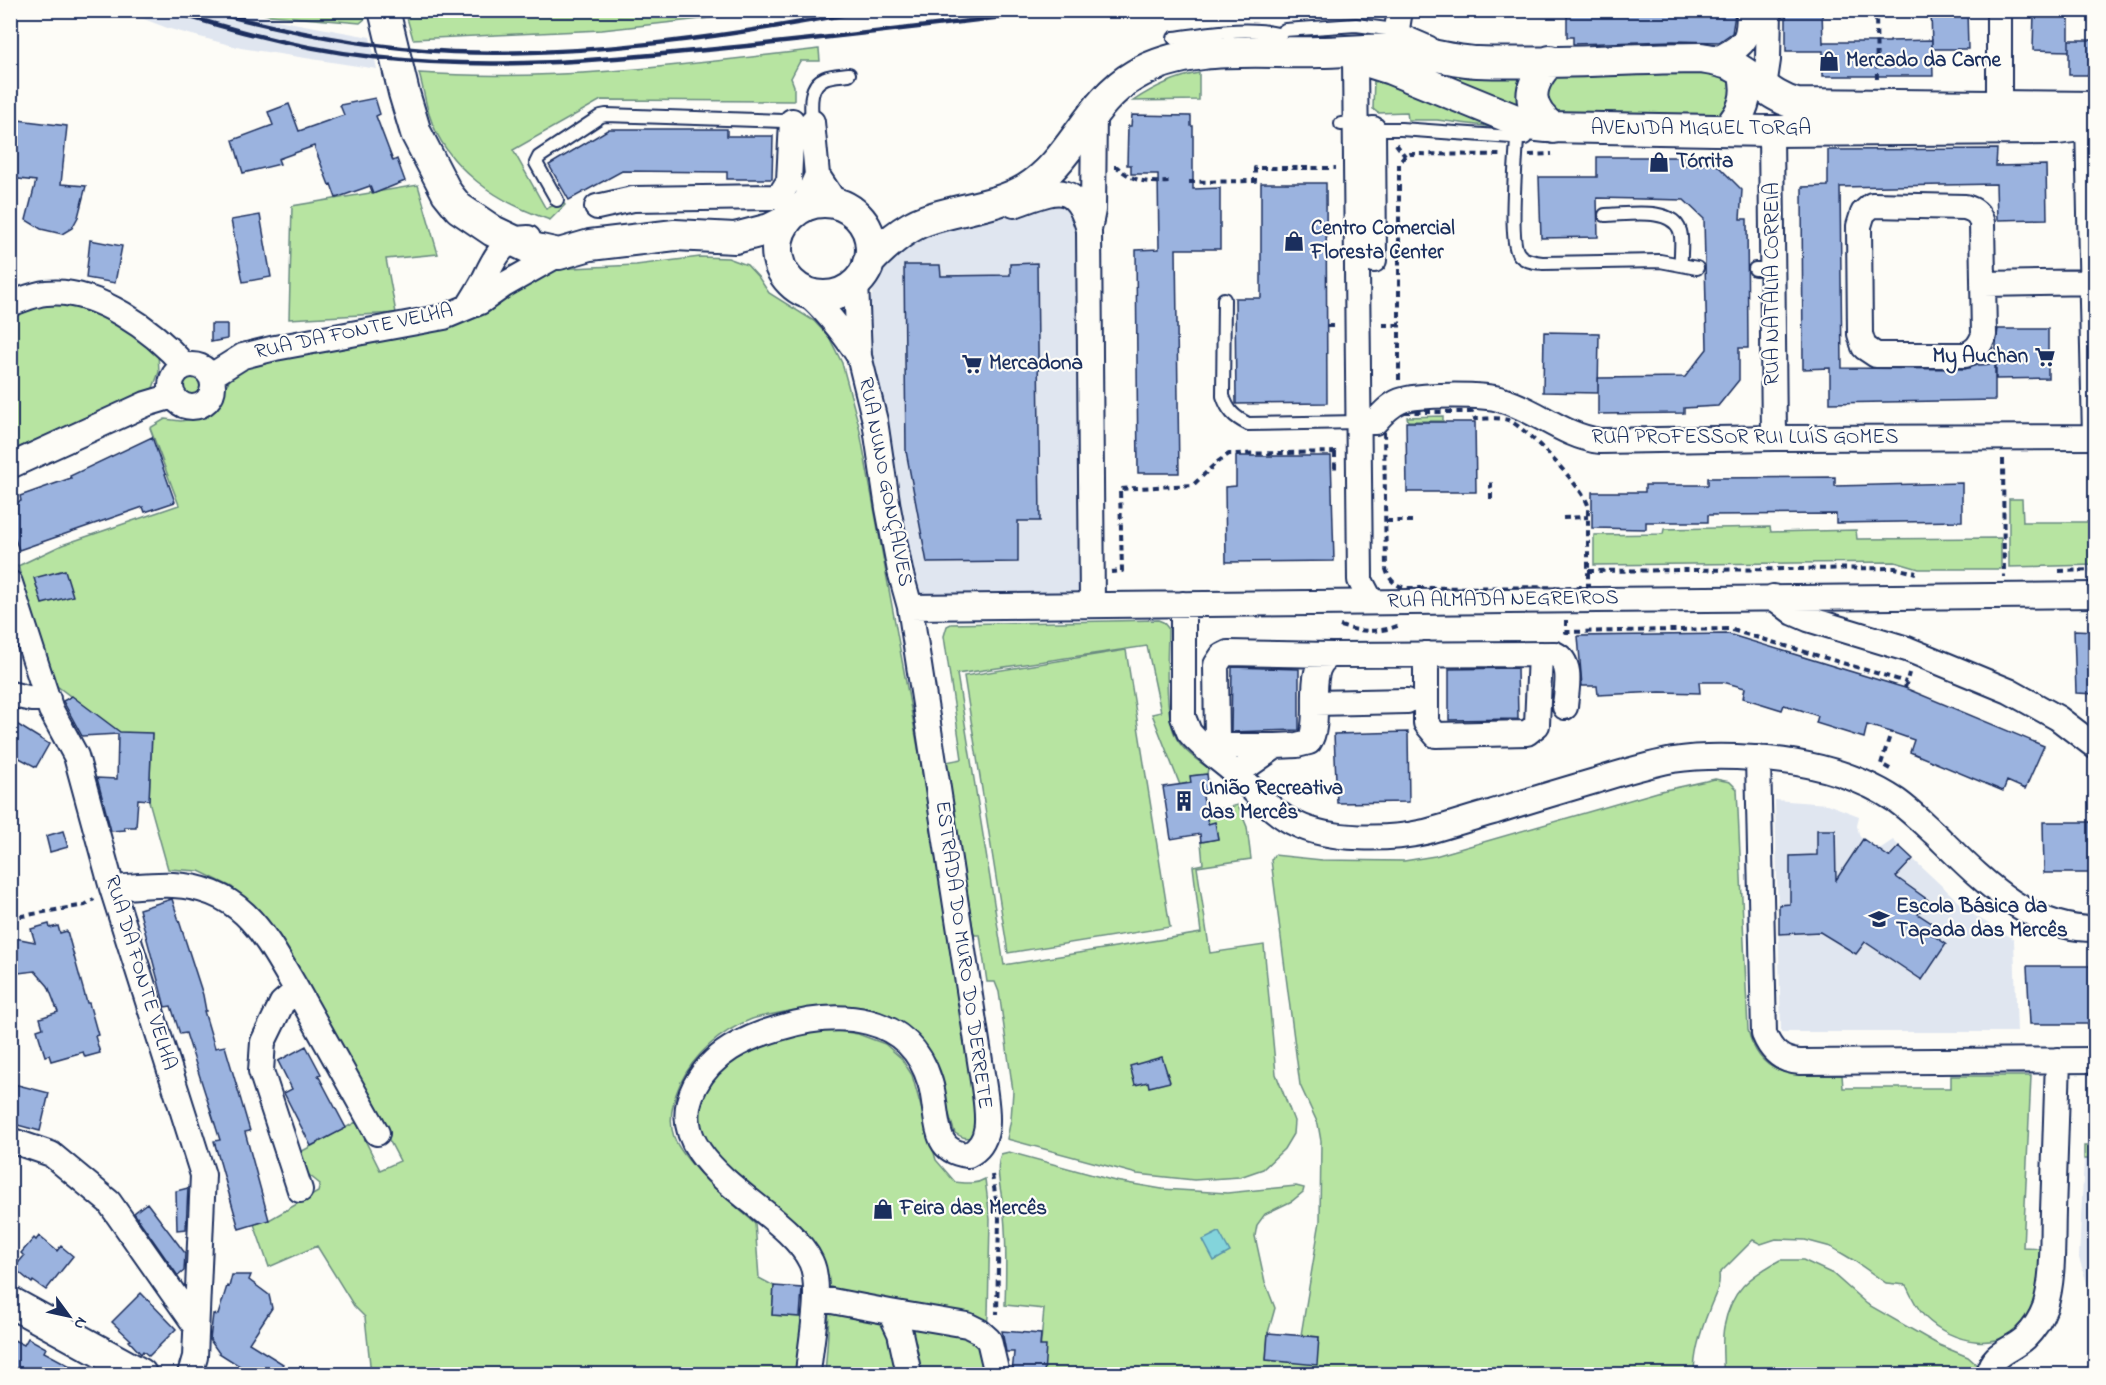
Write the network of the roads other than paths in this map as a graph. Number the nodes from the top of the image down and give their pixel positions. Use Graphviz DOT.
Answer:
graph roads {
  1 [pos="384,10"];
  2 [pos="1749,10"];
  3 [pos="1769,10"];
  4 [pos="1999,10"];
  5 [pos="1399,20"];
  6 [pos="1174,38"];
  7 [pos="1275,43"];
  8 [pos="1320,52"];
  9 [pos="1355,58"];
  10 [pos="1496,61"];
  11 [pos="1550,61"];
  12 [pos="1741,73"];
  13 [pos="849,74"];
  14 [pos="1999,105"];
  15 [pos="1094,113"];
  16 [pos="2093,118"];
  17 [pos="802,121"];
  18 [pos="1357,125"];
  19 [pos="1553,128"];
  20 [pos="1727,130"];
  21 [pos="1772,130"];
  22 [pos="1517,139"];
  23 [pos="436,170"];
  24 [pos="817,175"];
  25 [pos="557,200"];
  26 [pos="597,207"];
  27 [pos="973,208"];
  28 [pos="845,209"];
  29 [pos="794,215"];
  30 [pos="1605,215"];
  31 [pos="474,220"];
  32 [pos="924,221"];
  33 [pos="1089,230"];
  34 [pos="735,238"];
  35 [pos="513,241"];
  36 [pos="590,245"];
  37 [pos="559,254"];
  38 [pos="1681,265"];
  39 [pos="489,267"];
  40 [pos="1697,268"];
  41 [pos="782,271"];
  42 [pos="862,273"];
  43 [pos="2093,282"];
  44 [pos="1983,284"];
  45 [pos="805,292"];
  46 [pos="1224,299"];
  47 [pos="10,304"];
  48 [pos="468,307"];
  49 [pos="859,356"];
  50 [pos="185,366"];
  51 [pos="211,376"];
  52 [pos="173,396"];
  53 [pos="1367,422"];
  54 [pos="2095,437"];
  55 [pos="1774,438"];
  56 [pos="10,466"];
  57 [pos="10,583"];
  58 [pos="2096,595"];
  59 [pos="1773,597"];
  60 [pos="1844,597"];
  61 [pos="1371,601"];
  62 [pos="1092,604"];
  63 [pos="1184,604"];
  64 [pos="910,607"];
  65 [pos="1831,625"];
  66 [pos="1426,654"];
  67 [pos="1540,654"];
  68 [pos="1332,655"];
  69 [pos="10,694"];
  70 [pos="48,699"];
  71 [pos="1407,701"];
  72 [pos="1315,703"];
  73 [pos="1565,707"];
  74 [pos="1276,746"];
  75 [pos="2096,747"];
  76 [pos="1758,758"];
  77 [pos="1236,774"];
  78 [pos="112,888"];
  79 [pos="2096,929"];
  80 [pos="297,990"];
  81 [pos="2058,1060"];
  82 [pos="2096,1060"];
  83 [pos="377,1133"];
  84 [pos="10,1140"];
  85 [pos="300,1190"];
  86 [pos="816,1298"];
  87 [pos="10,1302"];
  88 [pos="890,1312"];
  89 [pos="196,1326"];
  90 [pos="141,1374"];
  91 [pos="190,1374"];
  92 [pos="808,1374"];
  93 [pos="909,1374"];
  94 [pos="997,1374"];
  95 [pos="1988,1374"];
  1 -- 23 [label="street"];
  2 -- 12 [label="street"];
  3 -- 12 [label="street"];
  4 -- 14 [label="street"];
  5 -- 7 [label="lane"];
  5 -- 10 [label="lane"];
  6 -- 7 [label="lane"];
  7 -- 8 [label="street, AVENIDA MIGUEL TORGA"];
  7 -- 15 [label="street, AVENIDA MIGUEL TORGA"];
  8 -- 9 [label="street, AVENIDA MIGUEL TORGA"];
  8 -- 10 [label="street, AVENIDA MIGUEL TORGA"];
  9 -- 18 [label="street"];
  9 -- 19 [label="street, AVENIDA MIGUEL TORGA"];
  10 -- 11 [label="street, AVENIDA MIGUEL TORGA"];
  11 -- 12 [label="street, AVENIDA MIGUEL TORGA"];
  11 -- 19 [label="street"];
  12 -- 14 [label="street, AVENIDA MIGUEL TORGA"];
  12 -- 20 [label="street"];
  13 -- 17 [label="lane"];
  14 -- 16 [label="street, AVENIDA MIGUEL TORGA"];
  15 -- 27 [label="street, AVENIDA MIGUEL TORGA"];
  15 -- 33 [label="street"];
  16 -- 21 [label="street, AVENIDA MIGUEL TORGA"];
  16 -- 43 [label="street"];
  17 -- 24 [label="street"];
  17 -- 25 [label="lane"];
  17 -- 26 [label="street"];
  18 -- 22 [label="lane"];
  18 -- 53 [label="street"];
  19 -- 20 [label="street, AVENIDA MIGUEL TORGA"];
  19 -- 22 [label="lane"];
  20 -- 21 [label="street, AVENIDA MIGUEL TORGA"];
  21 -- 55 [label="street, RUA NATÁLIA CORREIA"];
  22 -- 38 [label="lane"];
  23 -- 31 [label="street"];
  23 -- 36 [label="street"];
  24 -- 28 [label="street"];
  24 -- 29 [label="street"];
  27 -- 32 [label="street, AVENIDA MIGUEL TORGA"];
  27 -- 33 [label="street"];
  28 -- 29 [label="street"];
  28 -- 32 [label="street, AVENIDA MIGUEL TORGA"];
  28 -- 42 [label="street"];
  29 -- 34 [label="street, RUA DA FONTE VELHA"];
  29 -- 41 [label="street"];
  30 -- 38 [label="lane"];
  31 -- 35 [label="street"];
  31 -- 39 [label="street"];
  32 -- 42 [label="street, AVENIDA MIGUEL TORGA"];
  33 -- 62 [label="street"];
  34 -- 36 [label="street, RUA DA FONTE VELHA"];
  34 -- 41 [label="street, RUA DA FONTE VELHA"];
  35 -- 36 [label="street, RUA DA FONTE VELHA"];
  35 -- 37 [label="street"];
  35 -- 39 [label="street, RUA DA FONTE VELHA"];
  36 -- 37 [label="street, RUA DA FONTE VELHA"];
  37 -- 48 [label="street, RUA DA FONTE VELHA"];
  38 -- 40 [label="lane"];
  39 -- 48 [label="street, RUA DA FONTE VELHA"];
  41 -- 45 [label="street"];
  42 -- 45 [label="street"];
  42 -- 49 [label="street, RUA NUNO GONÇALVES"];
  43 -- 44 [label="street"];
  43 -- 54 [label="street"];
  44 -- 44 [label="street"];
  45 -- 49 [label="street, RUA NUNO GONÇALVES"];
  46 -- 53 [label="lane"];
  47 -- 50 [label="street"];
  48 -- 51 [label="street, RUA DA FONTE VELHA"];
  49 -- 64 [label="street, RUA NUNO GONÇALVES"];
  50 -- 51 [label="street"];
  50 -- 52 [label="street"];
  51 -- 52 [label="street"];
  52 -- 56 [label="street"];
  53 -- 55 [label="street, RUA PROFESSOR RUI LUÍS GOMES"];
  53 -- 61 [label="street"];
  54 -- 55 [label="street, RUA PROFESSOR RUI LUÍS GOMES"];
  57 -- 70 [label="street, RUA DA FONTE VELHA"];
  58 -- 60 [label="street, RUA ALMADA NEGREIROS"];
  59 -- 60 [label="street, RUA ALMADA NEGREIROS"];
  59 -- 61 [label="street, RUA ALMADA NEGREIROS"];
  59 -- 65 [label="street"];
  60 -- 65 [label="street"];
  61 -- 63 [label="street, RUA ALMADA NEGREIROS"];
  62 -- 63 [label="street, RUA ALMADA NEGREIROS"];
  62 -- 64 [label="street, RUA ALMADA NEGREIROS"];
  63 -- 77 [label="street"];
  64 -- 86 [label="street, ESTRADA DO MURO DO DERRETE"];
  65 -- 75 [label="street"];
  66 -- 67 [label="street"];
  66 -- 67 [label="street"];
  66 -- 68 [label="street"];
  67 -- 73 [label="street"];
  68 -- 72 [label="street"];
  68 -- 74 [label="street"];
  69 -- 70 [label="street"];
  70 -- 78 [label="street, RUA DA FONTE VELHA"];
  71 -- 72 [label="street"];
  72 -- 74 [label="street"];
  74 -- 77 [label="street"];
  76 -- 77 [label="street"];
  76 -- 79 [label="street"];
  76 -- 81 [label="street"];
  78 -- 80 [label="street"];
  78 -- 89 [label="street, RUA DA FONTE VELHA"];
  80 -- 83 [label="street"];
  80 -- 85 [label="street"];
  81 -- 82 [label="street"];
  81 -- 95 [label="street"];
  84 -- 89 [label="street"];
  86 -- 88 [label="street"];
  86 -- 92 [label="street, ESTRADA DO MURO DO DERRETE"];
  87 -- 90 [label="street"];
  88 -- 93 [label="street"];
  88 -- 94 [label="street"];
  89 -- 91 [label="street, RUA DA FONTE VELHA"];
}
